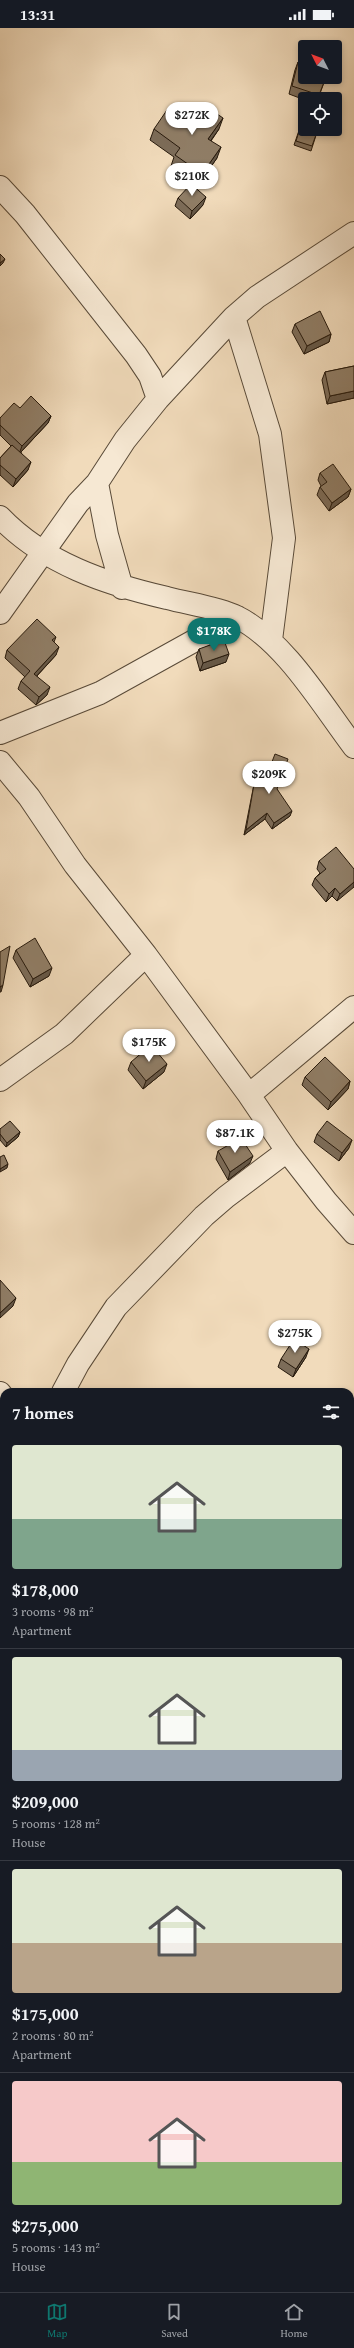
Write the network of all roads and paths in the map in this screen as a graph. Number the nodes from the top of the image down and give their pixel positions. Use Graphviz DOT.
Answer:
graph roads {
  1 [pos="0,187"];
  2 [pos="354,233"];
  3 [pos="234,316"];
  4 [pos="158,399"];
  5 [pos="96,483"];
  6 [pos="0,517"];
  7 [pos="42,551"];
  8 [pos="122,588"];
  9 [pos="0,613"];
  10 [pos="237,617"];
  11 [pos="271,640"];
  12 [pos="0,733"];
  13 [pos="354,747"];
  14 [pos="0,762"];
  15 [pos="146,955"];
  16 [pos="354,1007"];
  17 [pos="0,1080"];
  18 [pos="249,1095"];
  19 [pos="287,1151"];
  20 [pos="354,1233"];
  21 [pos="65,1388"];
  1 -- 4 [label="street"];
  2 -- 3 [label="street"];
  3 -- 4 [label="street"];
  3 -- 11 [label="street"];
  4 -- 5 [label="street"];
  5 -- 7 [label="street"];
  5 -- 8 [label="street"];
  6 -- 7 [label="street"];
  7 -- 8 [label="street"];
  7 -- 9 [label="street"];
  8 -- 10 [label="street"];
  10 -- 11 [label="street"];
  10 -- 12 [label="street"];
  11 -- 13 [label="street"];
  14 -- 15 [label="street"];
  15 -- 17 [label="street"];
  15 -- 18 [label="street"];
  16 -- 18 [label="street"];
  18 -- 19 [label="street"];
  19 -- 20 [label="street"];
  19 -- 21 [label="street"];
}
